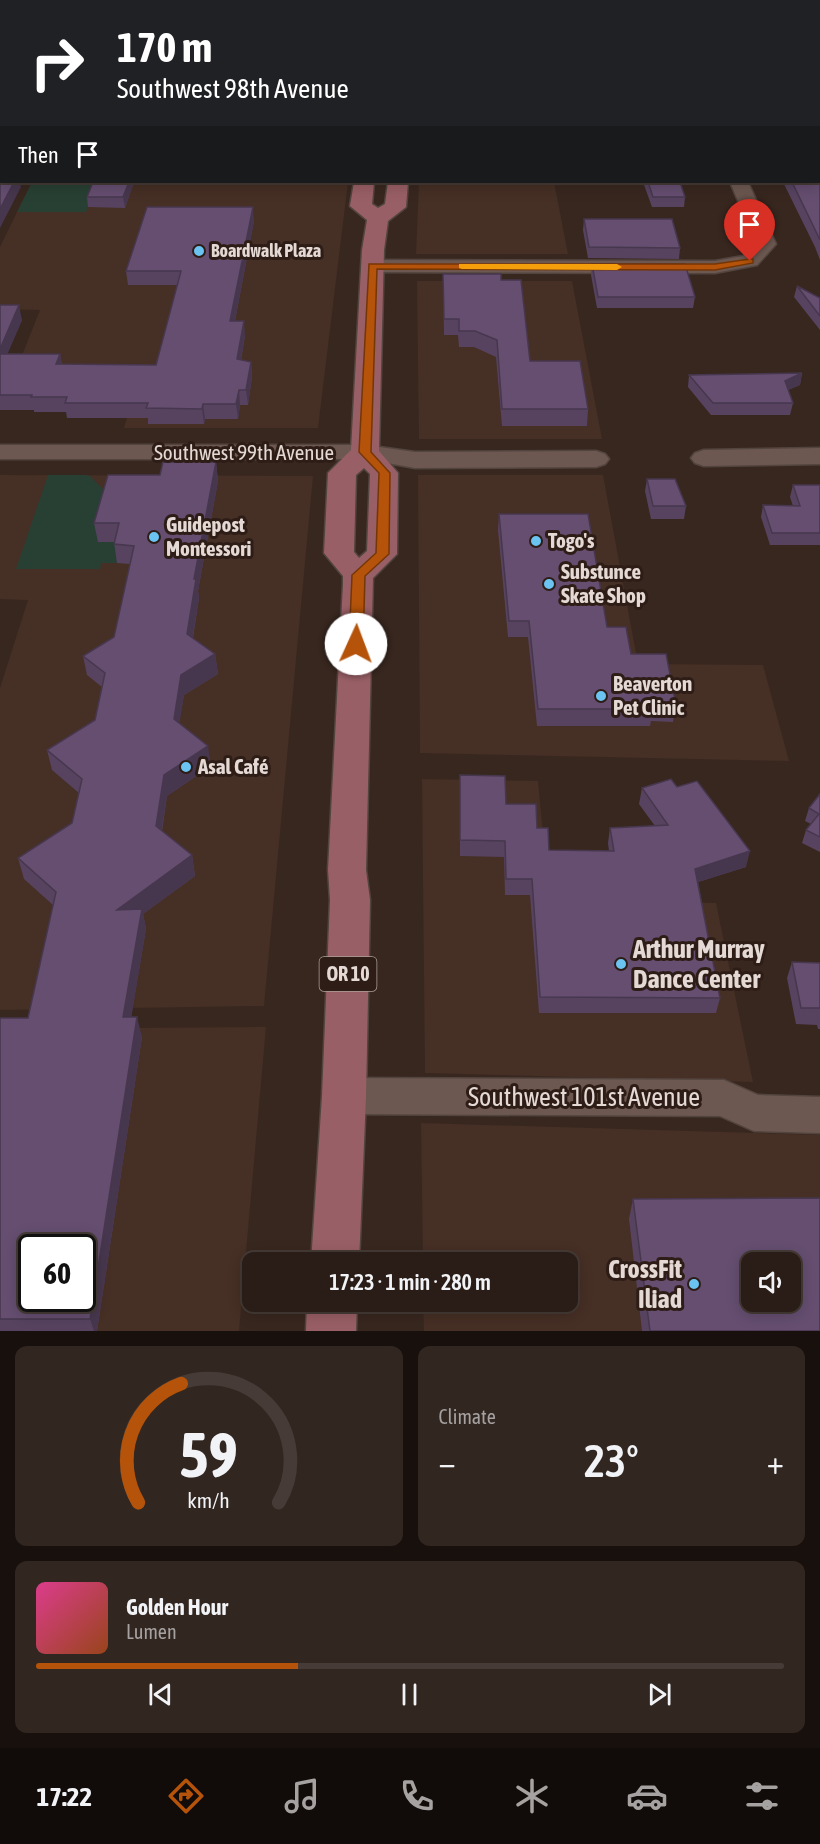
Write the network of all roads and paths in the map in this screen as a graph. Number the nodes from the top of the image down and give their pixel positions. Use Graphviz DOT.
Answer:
graph roads {
  1 [pos="364,183"];
  2 [pos="398,183"];
  3 [pos="739,183"];
  4 [pos="378,218"];
  5 [pos="373,266"];
  6 [pos="0,452"];
  7 [pos="365,452"];
  8 [pos="820,456"];
  9 [pos="704,458"];
  10 [pos="596,459"];
  11 [pos="358,575"];
  12 [pos="344,1096"];
  13 [pos="820,1115"];
  14 [pos="336,1252"];
  15 [pos="332,1312"];
  16 [pos="331,1331"];
  1 -- 4 [label="main road"];
  2 -- 4 [label="main road"];
  3 -- 5 [label="street"];
  4 -- 5 [label="main road"];
  5 -- 7 [label="main road"];
  6 -- 7 [label="street, Southwest 99th Avenue"];
  7 -- 10 [label="street, Southwest 99th Avenue"];
  7 -- 11 [label="main road"];
  7 -- 11 [label="main road"];
  8 -- 9 [label="street"];
  11 -- 12 [label="main road, OR 10"];
  12 -- 13 [label="street, Southwest 101st Avenue"];
  12 -- 14 [label="main road, OR 10"];
  15 -- 16 [label="main road"];
}
